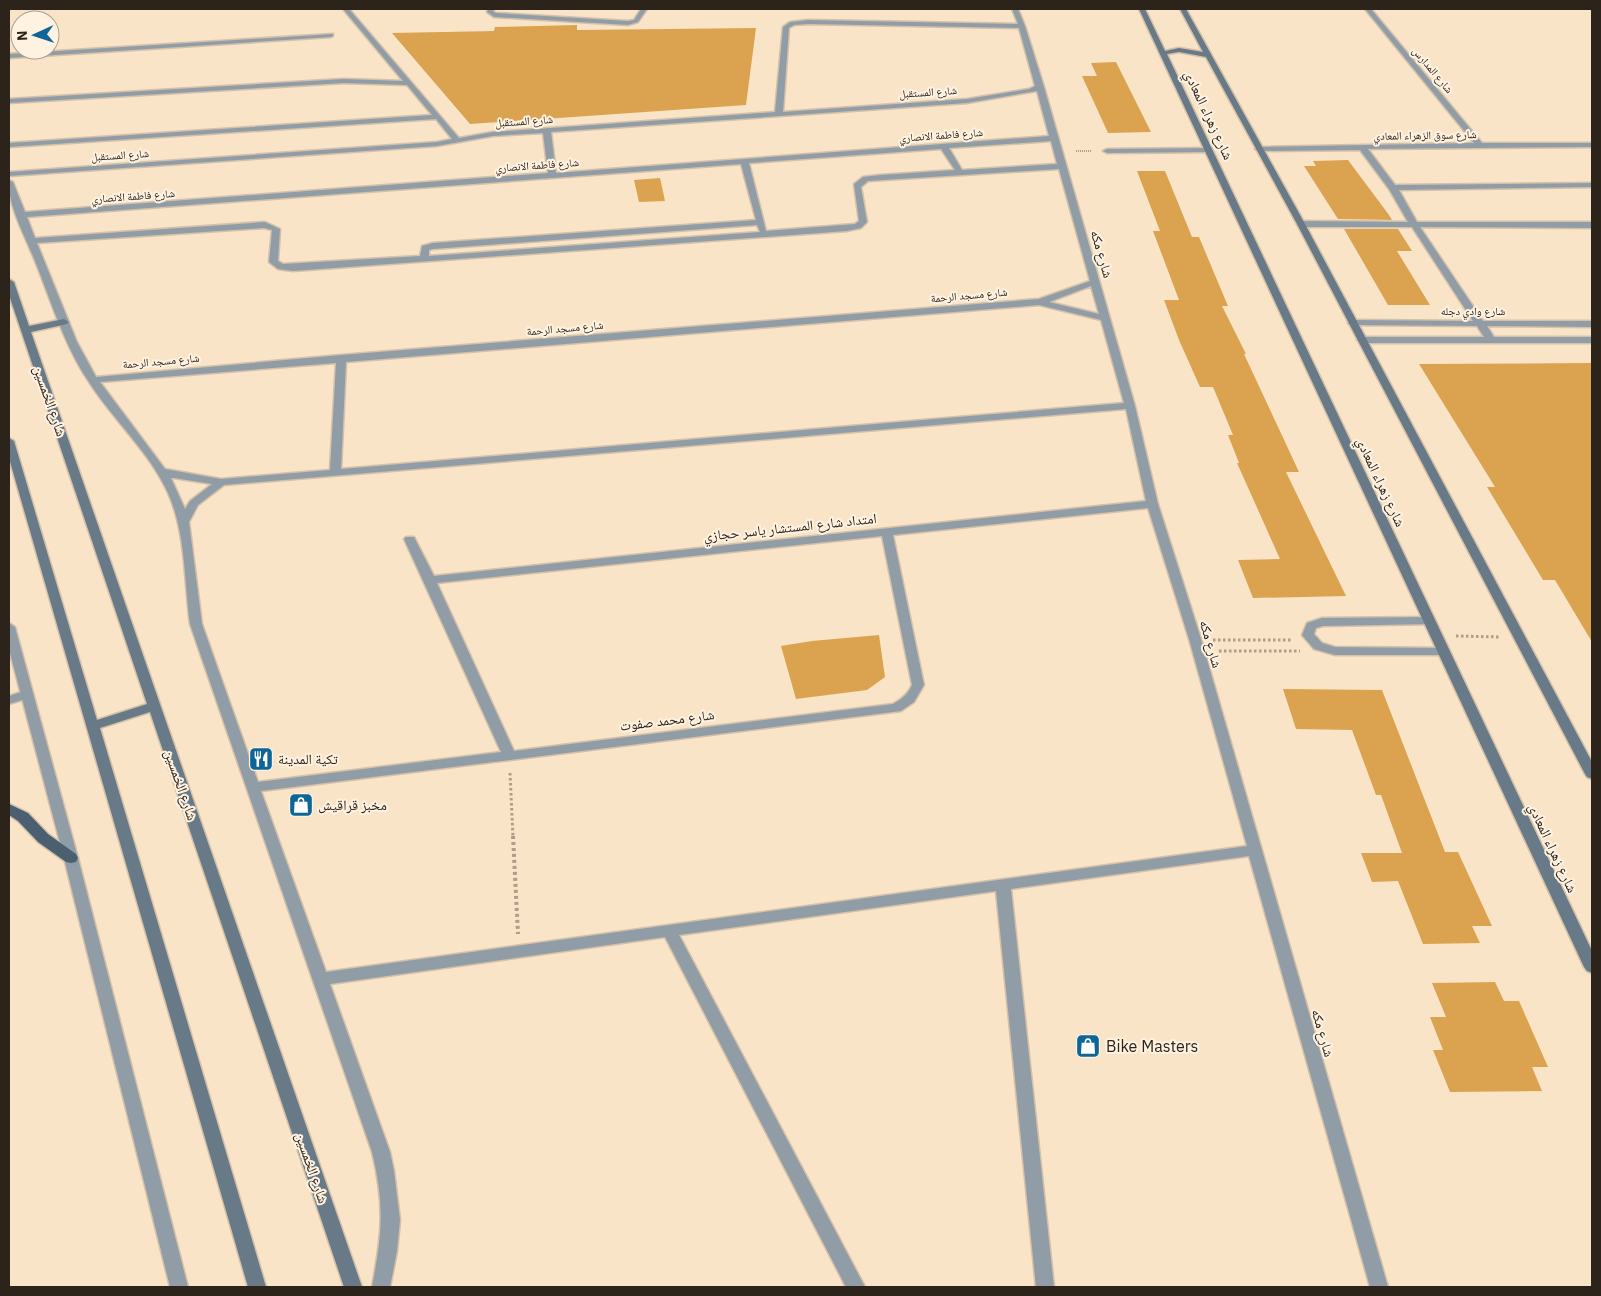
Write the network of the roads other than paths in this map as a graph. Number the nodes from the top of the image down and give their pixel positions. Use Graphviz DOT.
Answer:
graph roads {
  1 [pos="346,9"];
  2 [pos="491,9"];
  3 [pos="644,9"];
  4 [pos="1015,9"];
  5 [pos="1142,9"];
  6 [pos="1183,9"];
  7 [pos="1368,9"];
  8 [pos="1022,26"];
  9 [pos="331,35"];
  10 [pos="1163,53"];
  11 [pos="1207,55"];
  12 [pos="9,56"];
  13 [pos="409,83"];
  14 [pos="1040,87"];
  15 [pos="9,101"];
  16 [pos="779,114"];
  17 [pos="437,117"];
  18 [pos="547,131"];
  19 [pos="1054,138"];
  20 [pos="458,141"];
  21 [pos="9,145"];
  22 [pos="1480,145"];
  23 [pos="1592,145"];
  24 [pos="944,147"];
  25 [pos="1363,148"];
  26 [pos="1258,149"];
  27 [pos="1107,150"];
  28 [pos="1208,150"];
  29 [pos="744,161"];
  30 [pos="1062,166"];
  31 [pos="960,172"];
  32 [pos="9,174"];
  33 [pos="552,175"];
  34 [pos="9,182"];
  35 [pos="1592,185"];
  36 [pos="1393,188"];
  37 [pos="22,215"];
  38 [pos="760,222"];
  39 [pos="1301,224"];
  40 [pos="1414,224"];
  41 [pos="1592,225"];
  42 [pos="764,234"];
  43 [pos="31,241"];
  44 [pos="424,259"];
  45 [pos="9,282"];
  46 [pos="1095,282"];
  47 [pos="1040,302"];
  48 [pos="1105,318"];
  49 [pos="64,322"];
  50 [pos="1353,323"];
  51 [pos="1480,323"];
  52 [pos="1592,324"];
  53 [pos="25,330"];
  54 [pos="1362,340"];
  55 [pos="1491,340"];
  56 [pos="1592,340"];
  57 [pos="341,358"];
  58 [pos="92,380"];
  59 [pos="1130,406"];
  60 [pos="9,441"];
  61 [pos="162,471"];
  62 [pos="335,473"];
  63 [pos="221,482"];
  64 [pos="1152,504"];
  65 [pos="183,522"];
  66 [pos="887,532"];
  67 [pos="410,539"];
  68 [pos="430,580"];
  69 [pos="1430,621"];
  70 [pos="9,627"];
  71 [pos="1444,652"];
  72 [pos="27,694"];
  73 [pos="9,700"];
  74 [pos="154,706"];
  75 [pos="92,726"];
  76 [pos="509,755"];
  77 [pos="1592,774"];
  78 [pos="255,786"];
  79 [pos="9,809"];
  80 [pos="1255,850"];
  81 [pos="71,858"];
  82 [pos="1003,886"];
  83 [pos="669,931"];
  84 [pos="1592,968"];
  85 [pos="321,979"];
  86 [pos="178,1287"];
  87 [pos="257,1287"];
  88 [pos="353,1287"];
  89 [pos="381,1287"];
  90 [pos="856,1287"];
  91 [pos="1045,1287"];
  92 [pos="1379,1287"];
  1 -- 13 [label="street"];
  2 -- 3 [label="street"];
  4 -- 8 [label="street, شارع مكه"];
  5 -- 10 [label="main road, شارع زهراء المعادي"];
  6 -- 11 [label="main road, شارع زهراء المعادي"];
  7 -- 22 [label="street, شارع المدارس"];
  8 -- 14 [label="street, شارع مكه"];
  8 -- 16 [label="street"];
  9 -- 12 [label="street"];
  10 -- 11 [label="main road"];
  10 -- 28 [label="main road, شارع زهراء المعادي"];
  11 -- 26 [label="main road, شارع زهراء المعادي"];
  13 -- 15 [label="street"];
  13 -- 17 [label="street"];
  14 -- 16 [label="street, شارع المستقبل"];
  14 -- 19 [label="street, شارع مكه"];
  16 -- 18 [label="street, شارع المستقبل"];
  17 -- 20 [label="street"];
  17 -- 21 [label="street"];
  18 -- 20 [label="street, شارع المستقبل"];
  18 -- 33 [label="street"];
  19 -- 24 [label="street, شارع فاطمة الانصاري"];
  19 -- 30 [label="street, شارع مكه"];
  20 -- 32 [label="street, شارع المستقبل"];
  22 -- 23 [label="street, شارع سوق الزهراء المعادي"];
  22 -- 25 [label="street, شارع سوق الزهراء المعادي"];
  24 -- 29 [label="street, شارع فاطمة الانصاري"];
  24 -- 31 [label="street"];
  25 -- 26 [label="street, شارع سوق الزهراء المعادي"];
  25 -- 36 [label="street"];
  26 -- 39 [label="main road, شارع زهراء المعادي"];
  27 -- 28 [label="street"];
  28 -- 69 [label="main road, شارع زهراء المعادي"];
  29 -- 33 [label="street, شارع فاطمة الانصاري"];
  29 -- 38 [label="street"];
  30 -- 31 [label="street"];
  30 -- 46 [label="street, شارع مكه"];
  31 -- 42 [label="street"];
  33 -- 37 [label="street, شارع فاطمة الانصاري"];
  34 -- 37 [label="street"];
  35 -- 36 [label="street"];
  36 -- 40 [label="street"];
  37 -- 43 [label="street"];
  38 -- 42 [label="street"];
  38 -- 44 [label="street"];
  39 -- 40 [label="street"];
  39 -- 50 [label="main road, شارع زهراء المعادي"];
  40 -- 41 [label="street"];
  40 -- 51 [label="street"];
  42 -- 44 [label="street"];
  43 -- 44 [label="street"];
  43 -- 49 [label="street"];
  45 -- 53 [label="main road, شارع الخمسين"];
  46 -- 47 [label="street, شارع مسجد الرحمة"];
  46 -- 48 [label="street, شارع مكه"];
  47 -- 48 [label="street, شارع مسجد الرحمة"];
  47 -- 57 [label="street, شارع مسجد الرحمة"];
  48 -- 59 [label="street, شارع مكه"];
  49 -- 53 [label="main road"];
  49 -- 58 [label="street"];
  50 -- 51 [label="street, شارع وادي دجله"];
  50 -- 54 [label="main road, شارع زهراء المعادي"];
  51 -- 52 [label="street, شارع وادي دجله"];
  51 -- 55 [label="street"];
  53 -- 74 [label="main road, شارع الخمسين"];
  54 -- 55 [label="street"];
  54 -- 77 [label="main road, شارع زهراء المعادي"];
  55 -- 56 [label="street"];
  57 -- 58 [label="street, شارع مسجد الرحمة"];
  57 -- 62 [label="street"];
  58 -- 61 [label="street"];
  59 -- 62 [label="street"];
  59 -- 64 [label="street, شارع مكه"];
  60 -- 75 [label="main road"];
  61 -- 63 [label="street"];
  61 -- 65 [label="street"];
  62 -- 63 [label="street"];
  63 -- 65 [label="street"];
  64 -- 66 [label="street, امتداد شارع المستشار ياسر حجازي"];
  64 -- 80 [label="street, شارع مكه"];
  65 -- 78 [label="street"];
  66 -- 68 [label="street, امتداد شارع المستشار ياسر حجازي"];
  66 -- 76 [label="street, شارع محمد صفوت"];
  67 -- 68 [label="street"];
  68 -- 76 [label="street"];
  69 -- 71 [label="main road, شارع زهراء المعادي"];
  69 -- 71 [label="street"];
  70 -- 72 [label="street"];
  71 -- 84 [label="main road, شارع زهراء المعادي"];
  72 -- 73 [label="street"];
  72 -- 81 [label="street"];
  74 -- 75 [label="main road"];
  74 -- 88 [label="main road, شارع الخمسين"];
  75 -- 87 [label="main road"];
  76 -- 78 [label="street, شارع محمد صفوت"];
  78 -- 85 [label="street"];
  79 -- 81 [label="main road"];
  80 -- 82 [label="street"];
  80 -- 92 [label="street, شارع مكه"];
  81 -- 86 [label="street"];
  82 -- 83 [label="street"];
  82 -- 91 [label="street"];
  83 -- 85 [label="street"];
  83 -- 90 [label="street"];
  85 -- 89 [label="street"];
}
